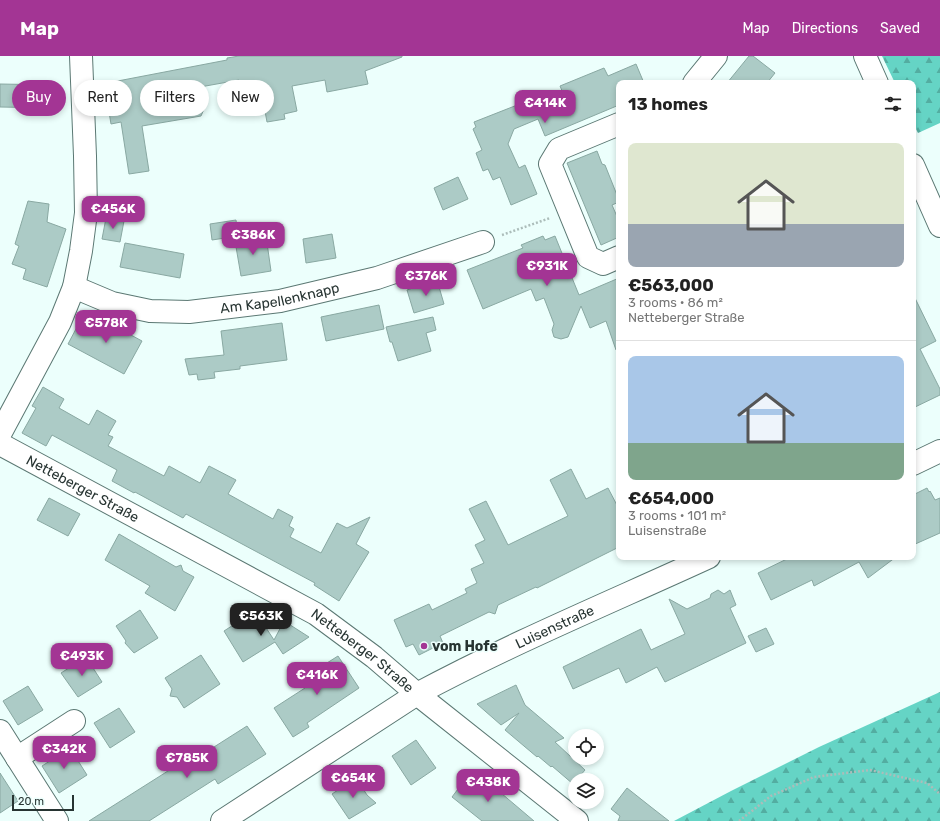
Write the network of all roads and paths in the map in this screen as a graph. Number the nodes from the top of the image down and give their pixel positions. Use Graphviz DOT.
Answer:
graph roads {
  1 [pos="81,56"];
  2 [pos="716,56"];
  3 [pos="865,56"];
  4 [pos="879,56"];
  5 [pos="696,80"];
  6 [pos="877,80"];
  7 [pos="878,80"];
  8 [pos="616,125"];
  9 [pos="916,172"];
  10 [pos="570,211"];
  11 [pos="940,226"];
  12 [pos="483,242"];
  13 [pos="616,258"];
  14 [pos="74,287"];
  15 [pos="0,434"];
  16 [pos="0,444"];
  17 [pos="940,451"];
  18 [pos="916,463"];
  19 [pos="701,560"];
  20 [pos="417,694"];
  21 [pos="74,721"];
  22 [pos="0,731"];
  23 [pos="17,758"];
  24 [pos="940,794"];
  25 [pos="57,821"];
  26 [pos="222,821"];
  27 [pos="577,821"];
  28 [pos="738,821"];
  1 -- 14 [label="street"];
  2 -- 5 [label="street"];
  3 -- 6 [label="street"];
  4 -- 7 [label="street"];
  8 -- 10 [label="street"];
  9 -- 11 [label="street"];
  10 -- 12 [label="path"];
  10 -- 13 [label="street"];
  12 -- 14 [label="street, Am Kapellenknapp"];
  14 -- 15 [label="street"];
  16 -- 20 [label="street, Netteberger Straße"];
  17 -- 18 [label="street"];
  19 -- 20 [label="street, Luisenstraße"];
  20 -- 26 [label="street, Luisenstraße"];
  20 -- 27 [label="street, Netteberger Straße"];
  21 -- 23 [label="street"];
  22 -- 23 [label="street"];
  23 -- 25 [label="street"];
  24 -- 28 [label="path"];
}
